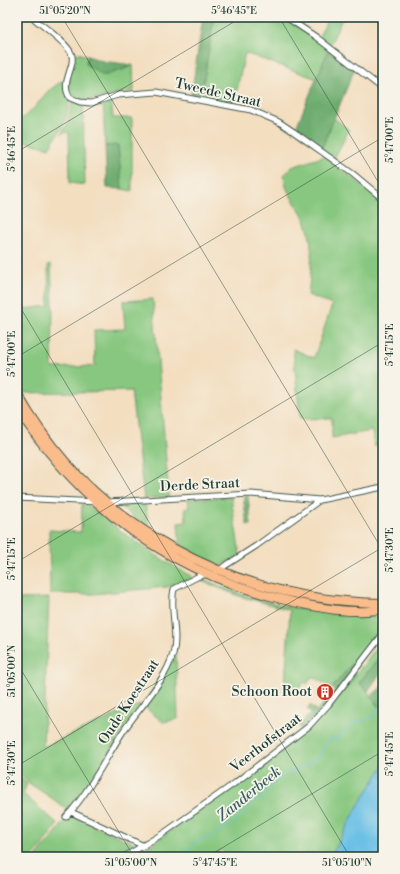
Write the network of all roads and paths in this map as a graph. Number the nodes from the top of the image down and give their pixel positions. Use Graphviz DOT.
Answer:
graph roads {
  1 [pos="32,17"];
  2 [pos="286,17"];
  3 [pos="383,88"];
  4 [pos="383,199"];
  5 [pos="17,393"];
  6 [pos="17,408"];
  7 [pos="383,487"];
  8 [pos="17,498"];
  9 [pos="320,500"];
  10 [pos="95,502"];
  11 [pos="107,502"];
  12 [pos="217,570"];
  13 [pos="207,574"];
  14 [pos="383,603"];
  15 [pos="383,610"];
  16 [pos="383,617"];
  17 [pos="382,634"];
  18 [pos="70,812"];
  19 [pos="66,817"];
  20 [pos="144,846"];
  21 [pos="124,857"];
  1 -- 4 [label="street, Tweede Straat"];
  2 -- 3 [label="street"];
  5 -- 11 [label="main road"];
  6 -- 10 [label="main road"];
  7 -- 9 [label="street, Derde Straat"];
  8 -- 10 [label="street, Derde Straat"];
  9 -- 11 [label="street, Derde Straat"];
  9 -- 12 [label="street, Oude Koestraat"];
  10 -- 11 [label="street, Derde Straat"];
  10 -- 13 [label="main road"];
  11 -- 12 [label="main road"];
  12 -- 13 [label="street, Oude Koestraat"];
  12 -- 14 [label="main road"];
  13 -- 15 [label="main road"];
  13 -- 18 [label="street, Oude Koestraat"];
  16 -- 17 [label="street, Veerhofstraat"];
  17 -- 20 [label="street, Veerhofstraat"];
  18 -- 19 [label="street"];
  18 -- 20 [label="street"];
  20 -- 21 [label="street, Veerhofstraat"];
}
